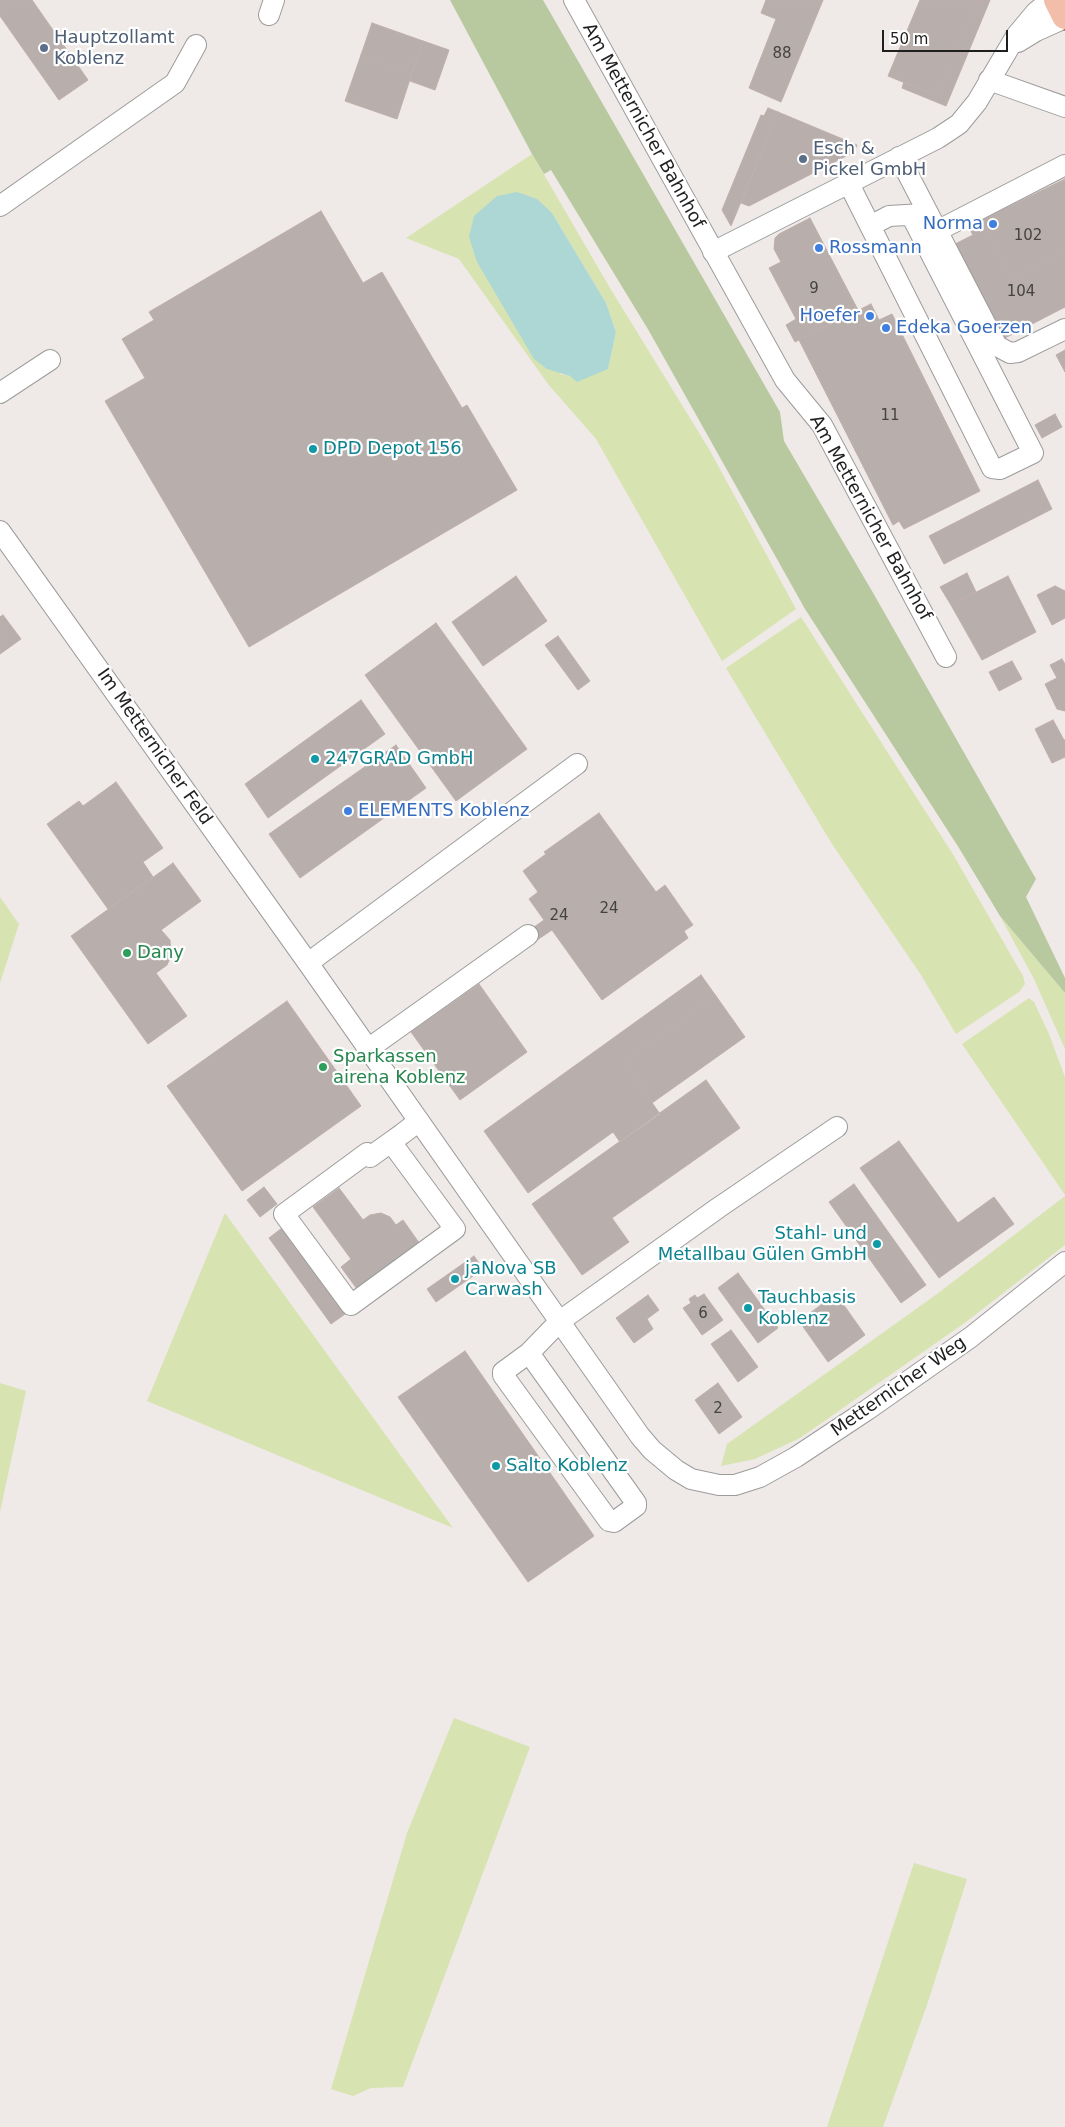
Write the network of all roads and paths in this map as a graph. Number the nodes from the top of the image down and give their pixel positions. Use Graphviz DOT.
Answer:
graph roads {
  1 [pos="574,0"];
  2 [pos="1052,0"];
  3 [pos="1057,0"];
  4 [pos="1065,17"];
  5 [pos="196,45"];
  6 [pos="1008,48"];
  7 [pos="989,80"];
  8 [pos="1065,107"];
  9 [pos="899,157"];
  10 [pos="1065,166"];
  11 [pos="848,182"];
  12 [pos="0,206"];
  13 [pos="919,213"];
  14 [pos="870,226"];
  15 [pos="937,231"];
  16 [pos="713,252"];
  17 [pos="1065,328"];
  18 [pos="50,360"];
  19 [pos="0,393"];
  20 [pos="0,531"];
  21 [pos="946,657"];
  22 [pos="577,764"];
  23 [pos="528,935"];
  24 [pos="308,963"];
  25 [pos="368,1049"];
  26 [pos="419,1121"];
  27 [pos="837,1127"];
  28 [pos="391,1142"];
  29 [pos="1065,1262"];
  30 [pos="560,1321"];
  31 [pos="529,1353"];
  32 [pos="720,1485"];
  1 -- 16 [label="street, Am Metternicher Bahnhof"];
  2 -- 6 [label="street"];
  3 -- 4 [label="main road"];
  4 -- 6 [label="street"];
  5 -- 12 [label="street"];
  6 -- 7 [label="street"];
  7 -- 8 [label="street"];
  7 -- 9 [label="street"];
  9 -- 11 [label="street"];
  9 -- 13 [label="street"];
  10 -- 15 [label="street"];
  11 -- 14 [label="street"];
  11 -- 16 [label="street"];
  13 -- 14 [label="street"];
  13 -- 14 [label="street"];
  13 -- 15 [label="street"];
  15 -- 17 [label="street"];
  16 -- 21 [label="street, Am Metternicher Bahnhof"];
  18 -- 19 [label="street"];
  20 -- 24 [label="street, Im Metternicher Feld"];
  22 -- 24 [label="street"];
  23 -- 25 [label="street"];
  24 -- 25 [label="street, Im Metternicher Feld"];
  25 -- 26 [label="street, Im Metternicher Feld"];
  26 -- 28 [label="street"];
  26 -- 30 [label="street, Im Metternicher Feld"];
  27 -- 30 [label="street"];
  28 -- 28 [label="street"];
  29 -- 32 [label="street, Metternicher Weg"];
  30 -- 31 [label="street"];
  30 -- 32 [label="street, Im Metternicher Feld"];
  31 -- 31 [label="street"];
}
